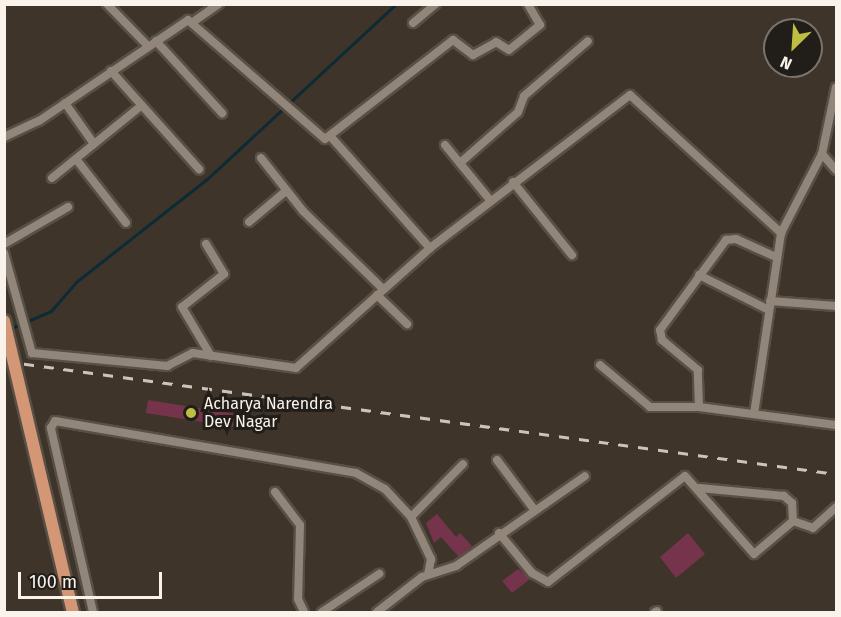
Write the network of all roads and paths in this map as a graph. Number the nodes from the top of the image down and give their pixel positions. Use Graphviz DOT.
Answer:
graph roads {
  1 [pos="107,4"];
  2 [pos="219,4"];
  3 [pos="436,4"];
  4 [pos="528,4"];
  5 [pos="193,22"];
  6 [pos="413,23"];
  7 [pos="588,40"];
  8 [pos="156,41"];
  9 [pos="148,46"];
  10 [pos="111,71"];
  11 [pos="837,87"];
  12 [pos="65,103"];
  13 [pos="141,106"];
  14 [pos="222,113"];
  15 [pos="4,137"];
  16 [pos="331,137"];
  17 [pos="94,144"];
  18 [pos="445,145"];
  19 [pos="822,154"];
  20 [pos="261,158"];
  21 [pos="76,159"];
  22 [pos="460,164"];
  23 [pos="200,169"];
  24 [pos="837,170"];
  25 [pos="52,178"];
  26 [pos="513,182"];
  27 [pos="286,191"];
  28 [pos="490,200"];
  29 [pos="68,207"];
  30 [pos="249,222"];
  31 [pos="126,223"];
  32 [pos="781,233"];
  33 [pos="4,244"];
  34 [pos="206,244"];
  35 [pos="430,248"];
  36 [pos="4,253"];
  37 [pos="572,255"];
  38 [pos="776,257"];
  39 [pos="699,275"];
  40 [pos="380,292"];
  41 [pos="769,305"];
  42 [pos="837,306"];
  43 [pos="4,321"];
  44 [pos="407,324"];
  45 [pos="211,356"];
  46 [pos="600,365"];
  47 [pos="699,407"];
  48 [pos="754,414"];
  49 [pos="837,426"];
  50 [pos="497,460"];
  51 [pos="462,464"];
  52 [pos="585,476"];
  53 [pos="699,488"];
  54 [pos="275,492"];
  55 [pos="837,507"];
  56 [pos="533,508"];
  57 [pos="411,517"];
  58 [pos="793,521"];
  59 [pos="499,533"];
  60 [pos="379,574"];
  61 [pos="428,574"];
  62 [pos="73,612"];
  63 [pos="93,612"];
  64 [pos="304,612"];
  65 [pos="322,612"];
  66 [pos="380,612"];
  1 -- 9 [label="street"];
  2 -- 5 [label="street"];
  3 -- 6 [label="street"];
  4 -- 16 [label="street"];
  5 -- 8 [label="street"];
  5 -- 16 [label="street"];
  7 -- 22 [label="street"];
  8 -- 9 [label="street"];
  8 -- 14 [label="street"];
  9 -- 10 [label="street"];
  10 -- 12 [label="street"];
  10 -- 13 [label="street"];
  11 -- 19 [label="street"];
  12 -- 15 [label="street"];
  12 -- 17 [label="street"];
  13 -- 17 [label="street"];
  13 -- 23 [label="street"];
  16 -- 35 [label="street"];
  17 -- 21 [label="street"];
  18 -- 22 [label="street"];
  19 -- 24 [label="street"];
  19 -- 32 [label="street"];
  20 -- 27 [label="street"];
  21 -- 25 [label="street"];
  21 -- 31 [label="street"];
  22 -- 28 [label="street"];
  26 -- 28 [label="street"];
  26 -- 32 [label="street"];
  26 -- 37 [label="street"];
  27 -- 30 [label="street"];
  27 -- 40 [label="street"];
  28 -- 35 [label="street"];
  29 -- 33 [label="street"];
  32 -- 38 [label="street"];
  34 -- 45 [label="street"];
  35 -- 40 [label="street"];
  36 -- 45 [label="street"];
  38 -- 39 [label="street"];
  38 -- 41 [label="street"];
  39 -- 41 [label="street"];
  39 -- 47 [label="street"];
  40 -- 44 [label="street"];
  40 -- 45 [label="street"];
  41 -- 42 [label="street"];
  41 -- 48 [label="street"];
  43 -- 62 [label="main road, bridge"];
  46 -- 47 [label="street"];
  47 -- 48 [label="street"];
  48 -- 49 [label="street"];
  50 -- 56 [label="street"];
  51 -- 57 [label="street"];
  52 -- 56 [label="street"];
  53 -- 58 [label="street"];
  53 -- 58 [label="street"];
  53 -- 59 [label="street"];
  54 -- 64 [label="street"];
  55 -- 58 [label="street"];
  56 -- 59 [label="street"];
  57 -- 61 [label="street"];
  57 -- 63 [label="street"];
  59 -- 61 [label="street"];
  60 -- 65 [label="street"];
  61 -- 66 [label="street"];
}
